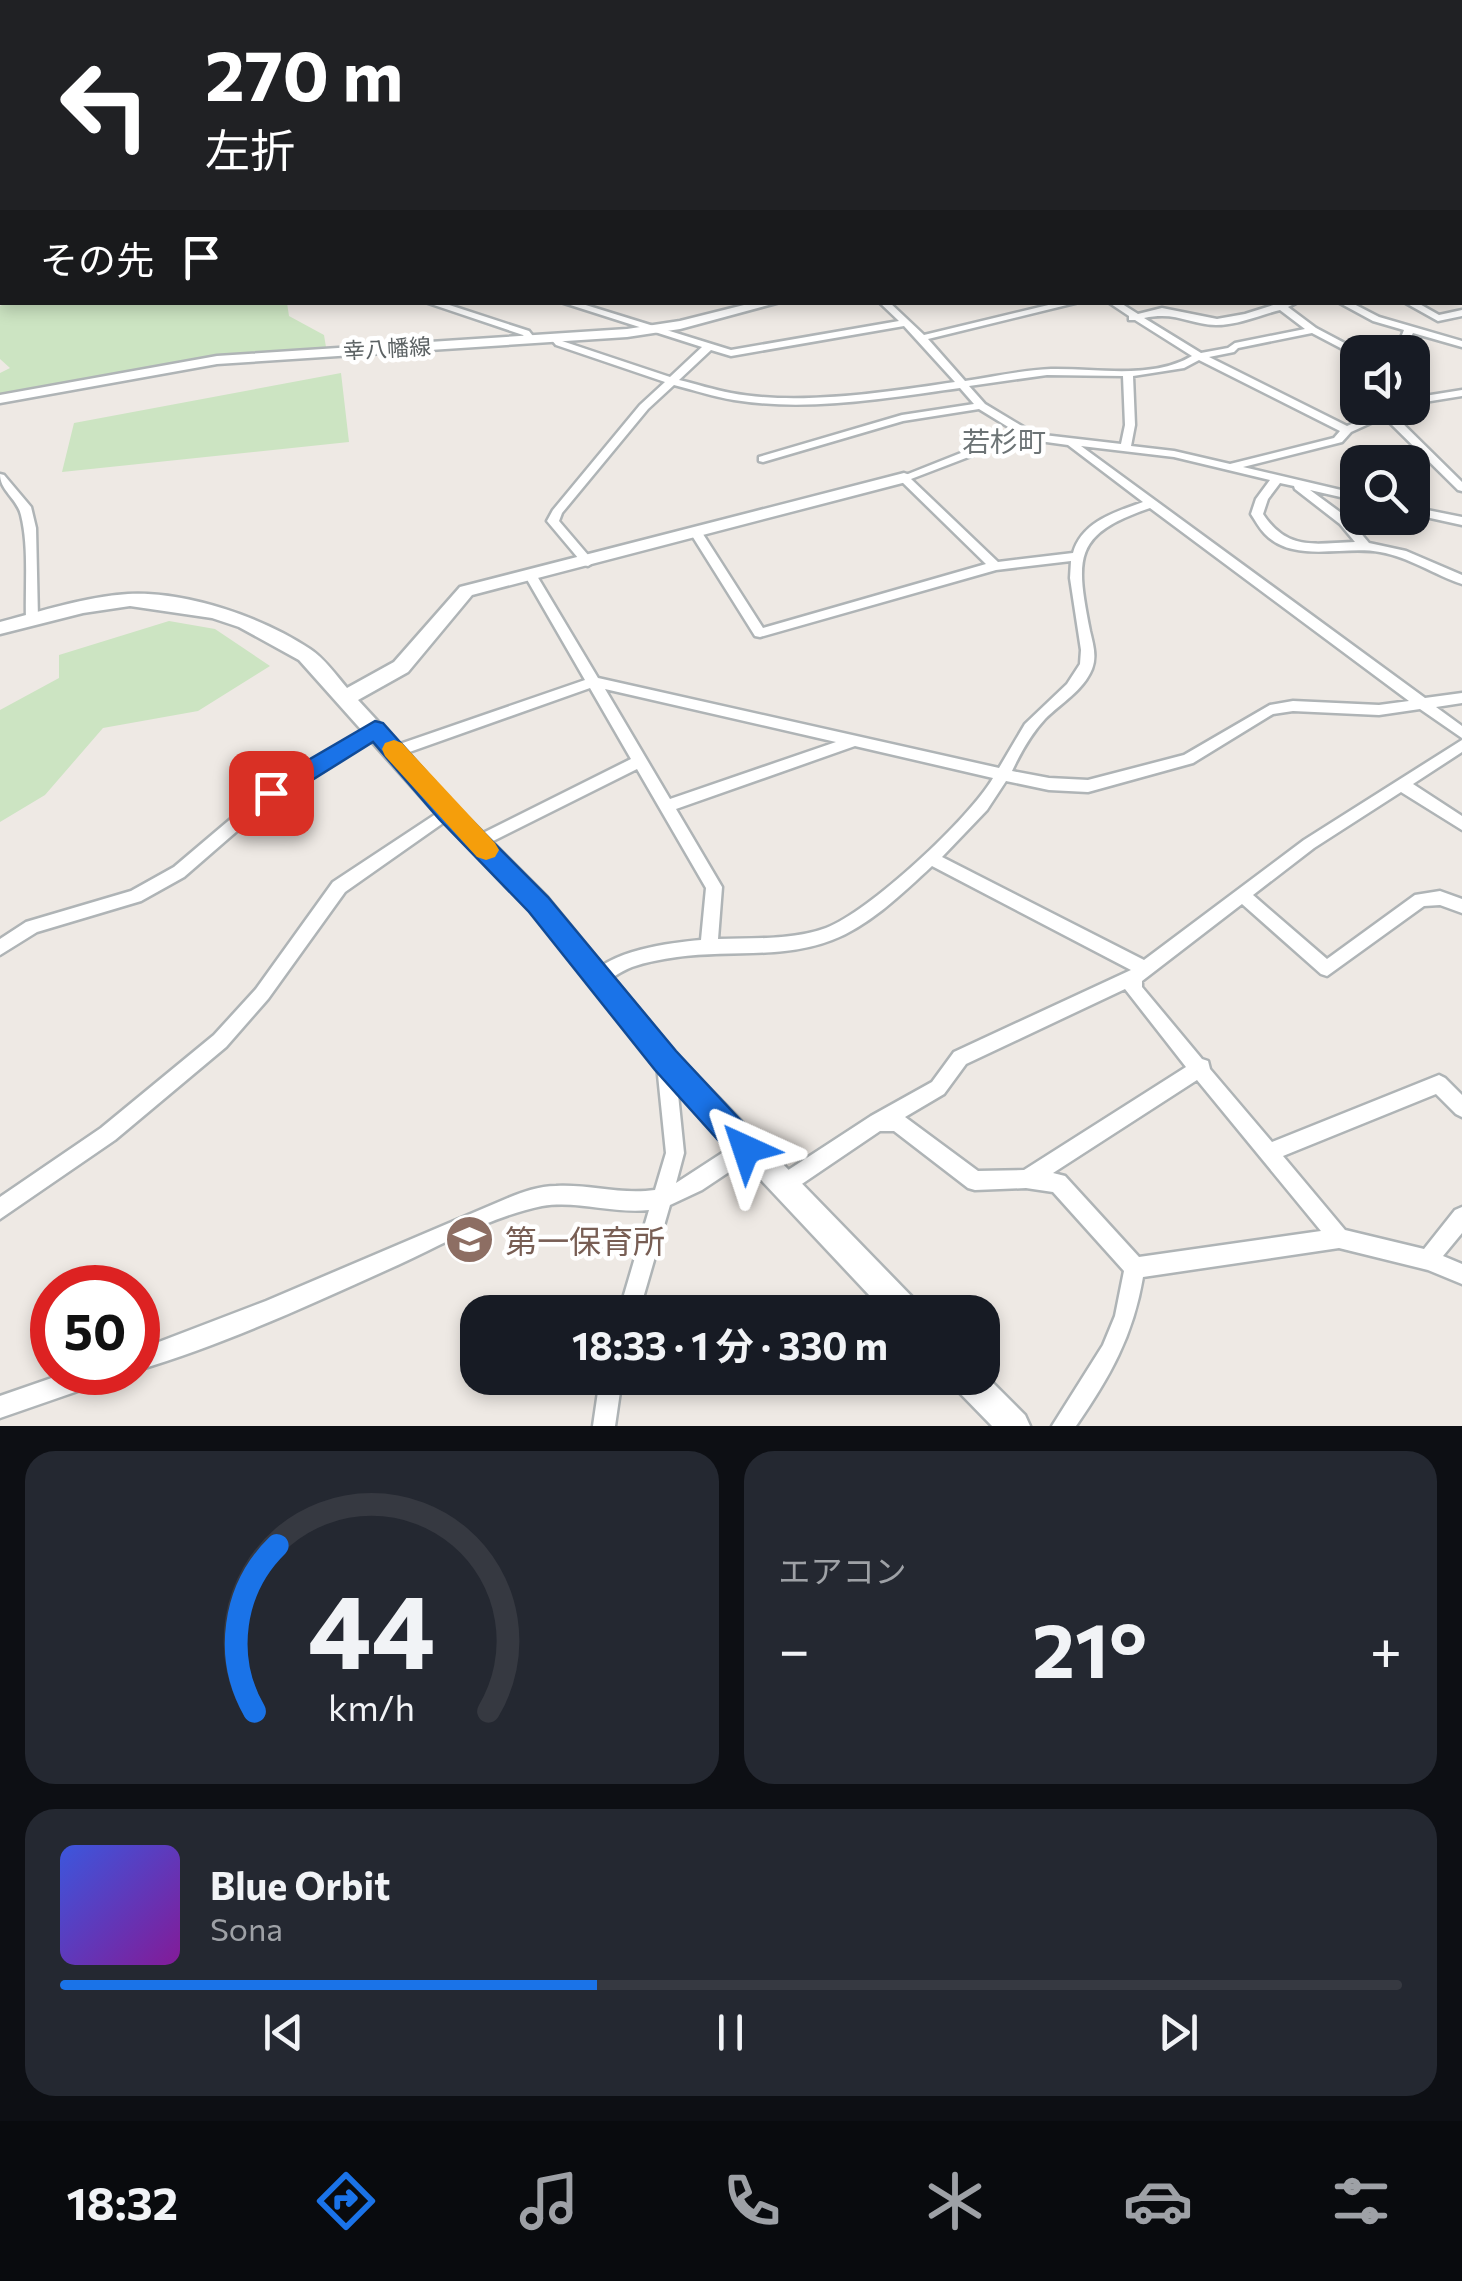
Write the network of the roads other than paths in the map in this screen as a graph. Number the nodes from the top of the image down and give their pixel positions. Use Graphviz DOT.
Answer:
graph roads {
  1 [pos="438,305"];
  2 [pos="574,305"];
  3 [pos="761,305"];
  4 [pos="887,305"];
  5 [pos="1062,305"];
  6 [pos="1116,305"];
  7 [pos="1288,305"];
  8 [pos="1350,305"];
  9 [pos="1414,305"];
  10 [pos="1283,308"];
  11 [pos="1462,313"];
  12 [pos="1132,318"];
  13 [pos="906,322"];
  14 [pos="1410,328"];
  15 [pos="652,330"];
  16 [pos="1313,330"];
  17 [pos="1407,335"];
  18 [pos="556,338"];
  19 [pos="922,338"];
  20 [pos="531,340"];
  21 [pos="1340,344"];
  22 [pos="1462,344"];
  23 [pos="708,347"];
  24 [pos="1199,356"];
  25 [pos="1128,373"];
  26 [pos="668,380"];
  27 [pos="963,384"];
  28 [pos="1462,393"];
  29 [pos="1430,398"];
  30 [pos="0,399"];
  31 [pos="981,406"];
  32 [pos="1358,425"];
  33 [pos="1405,425"];
  34 [pos="1347,430"];
  35 [pos="1032,437"];
  36 [pos="1072,444"];
  37 [pos="1125,449"];
  38 [pos="763,460"];
  39 [pos="1230,467"];
  40 [pos="0,477"];
  41 [pos="904,478"];
  42 [pos="1276,480"];
  43 [pos="1298,485"];
  44 [pos="1461,486"];
  45 [pos="1340,494"];
  46 [pos="1150,504"];
  47 [pos="1430,514"];
  48 [pos="1462,521"];
  49 [pos="698,534"];
  50 [pos="1365,546"];
  51 [pos="1078,556"];
  52 [pos="588,562"];
  53 [pos="995,566"];
  54 [pos="530,576"];
  55 [pos="1462,580"];
  56 [pos="32,619"];
  57 [pos="0,628"];
  58 [pos="593,682"];
  59 [pos="1462,698"];
  60 [pos="343,699"];
  61 [pos="1421,706"];
  62 [pos="375,730"];
  63 [pos="1462,733"];
  64 [pos="855,741"];
  65 [pos="1462,745"];
  66 [pos="396,752"];
  67 [pos="640,762"];
  68 [pos="1001,774"];
  69 [pos="1401,784"];
  70 [pos="666,806"];
  71 [pos="448,812"];
  72 [pos="1462,824"];
  73 [pos="478,842"];
  74 [pos="932,859"];
  75 [pos="1243,896"];
  76 [pos="1462,906"];
  77 [pos="708,946"];
  78 [pos="0,948"];
  79 [pos="1138,972"];
  80 [pos="598,978"];
  81 [pos="666,1061"];
  82 [pos="1202,1068"];
  83 [pos="1462,1108"];
  84 [pos="877,1122"];
  85 [pos="746,1149"];
  86 [pos="1268,1153"];
  87 [pos="1026,1178"];
  88 [pos="782,1186"];
  89 [pos="660,1197"];
  90 [pos="0,1209"];
  91 [pos="1462,1217"];
  92 [pos="1339,1238"];
  93 [pos="1428,1260"];
  94 [pos="1135,1268"];
  95 [pos="1462,1274"];
  96 [pos="634,1295"];
  97 [pos="888,1295"];
  98 [pos="160,1351"];
  99 [pos="35,1395"];
  100 [pos="609,1395"];
  101 [pos="984,1395"];
  102 [pos="0,1407"];
  103 [pos="604,1426"];
  104 [pos="1014,1426"];
  105 [pos="1063,1426"];
  1 -- 20 [label="street"];
  2 -- 15 [label="street"];
  3 -- 15 [label="street, 幸八幡線"];
  4 -- 13 [label="street"];
  5 -- 19 [label="street"];
  6 -- 12 [label="street"];
  7 -- 10 [label="street"];
  8 -- 14 [label="street"];
  9 -- 11 [label="street"];
  10 -- 12 [label="street"];
  10 -- 16 [label="street"];
  12 -- 24 [label="street"];
  13 -- 19 [label="street"];
  13 -- 23 [label="street"];
  14 -- 17 [label="street"];
  14 -- 22 [label="street"];
  15 -- 18 [label="street, 幸八幡線"];
  15 -- 23 [label="street"];
  16 -- 21 [label="street"];
  16 -- 24 [label="street"];
  18 -- 20 [label="street, 幸八幡線"];
  18 -- 26 [label="street"];
  19 -- 27 [label="street"];
  20 -- 30 [label="street, 幸八幡線"];
  23 -- 26 [label="street"];
  24 -- 25 [label="street"];
  24 -- 34 [label="street"];
  25 -- 27 [label="street"];
  25 -- 37 [label="street"];
  26 -- 27 [label="street"];
  26 -- 52 [label="street"];
  27 -- 31 [label="street"];
  28 -- 29 [label="street"];
  31 -- 35 [label="street"];
  31 -- 38 [label="street"];
  32 -- 34 [label="street"];
  33 -- 44 [label="street"];
  34 -- 39 [label="street"];
  35 -- 36 [label="street"];
  35 -- 41 [label="street"];
  36 -- 37 [label="street"];
  36 -- 46 [label="street"];
  37 -- 39 [label="street"];
  39 -- 42 [label="street"];
  40 -- 56 [label="street"];
  41 -- 49 [label="street"];
  41 -- 53 [label="street"];
  42 -- 43 [label="street"];
  42 -- 50 [label="street"];
  43 -- 45 [label="street"];
  43 -- 50 [label="street"];
  46 -- 51 [label="street"];
  46 -- 61 [label="street"];
  47 -- 48 [label="street"];
  49 -- 52 [label="street"];
  49 -- 53 [label="street"];
  50 -- 55 [label="street"];
  51 -- 53 [label="street"];
  51 -- 68 [label="street"];
  52 -- 54 [label="street"];
  54 -- 58 [label="street"];
  54 -- 60 [label="street"];
  56 -- 57 [label="street"];
  56 -- 60 [label="street"];
  58 -- 64 [label="street"];
  58 -- 66 [label="street"];
  58 -- 67 [label="street"];
  59 -- 61 [label="street"];
  60 -- 62 [label="street"];
  61 -- 63 [label="street"];
  61 -- 68 [label="street"];
  62 -- 66 [label="street"];
  62 -- 78 [label="street"];
  64 -- 68 [label="street"];
  64 -- 70 [label="street"];
  65 -- 69 [label="street"];
  66 -- 71 [label="street"];
  67 -- 70 [label="street"];
  67 -- 73 [label="street"];
  68 -- 74 [label="street"];
  69 -- 72 [label="street"];
  69 -- 75 [label="street"];
  70 -- 77 [label="street"];
  71 -- 73 [label="street"];
  71 -- 90 [label="street"];
  73 -- 80 [label="street"];
  74 -- 77 [label="street"];
  74 -- 79 [label="street"];
  75 -- 76 [label="street"];
  75 -- 79 [label="street"];
  77 -- 80 [label="street"];
  79 -- 82 [label="street"];
  79 -- 84 [label="street"];
  80 -- 81 [label="street"];
  81 -- 85 [label="street"];
  81 -- 89 [label="street"];
  82 -- 86 [label="street"];
  82 -- 87 [label="street"];
  83 -- 86 [label="street"];
  84 -- 87 [label="street"];
  84 -- 88 [label="street"];
  85 -- 88 [label="street"];
  85 -- 89 [label="street"];
  86 -- 92 [label="street"];
  87 -- 94 [label="street"];
  88 -- 97 [label="street"];
  89 -- 96 [label="street"];
  89 -- 98 [label="street"];
  91 -- 93 [label="street"];
  92 -- 93 [label="street"];
  92 -- 94 [label="street"];
  93 -- 95 [label="street"];
  94 -- 105 [label="street"];
  99 -- 102 [label="street"];
  100 -- 103 [label="street"];
  101 -- 104 [label="street"];
}
